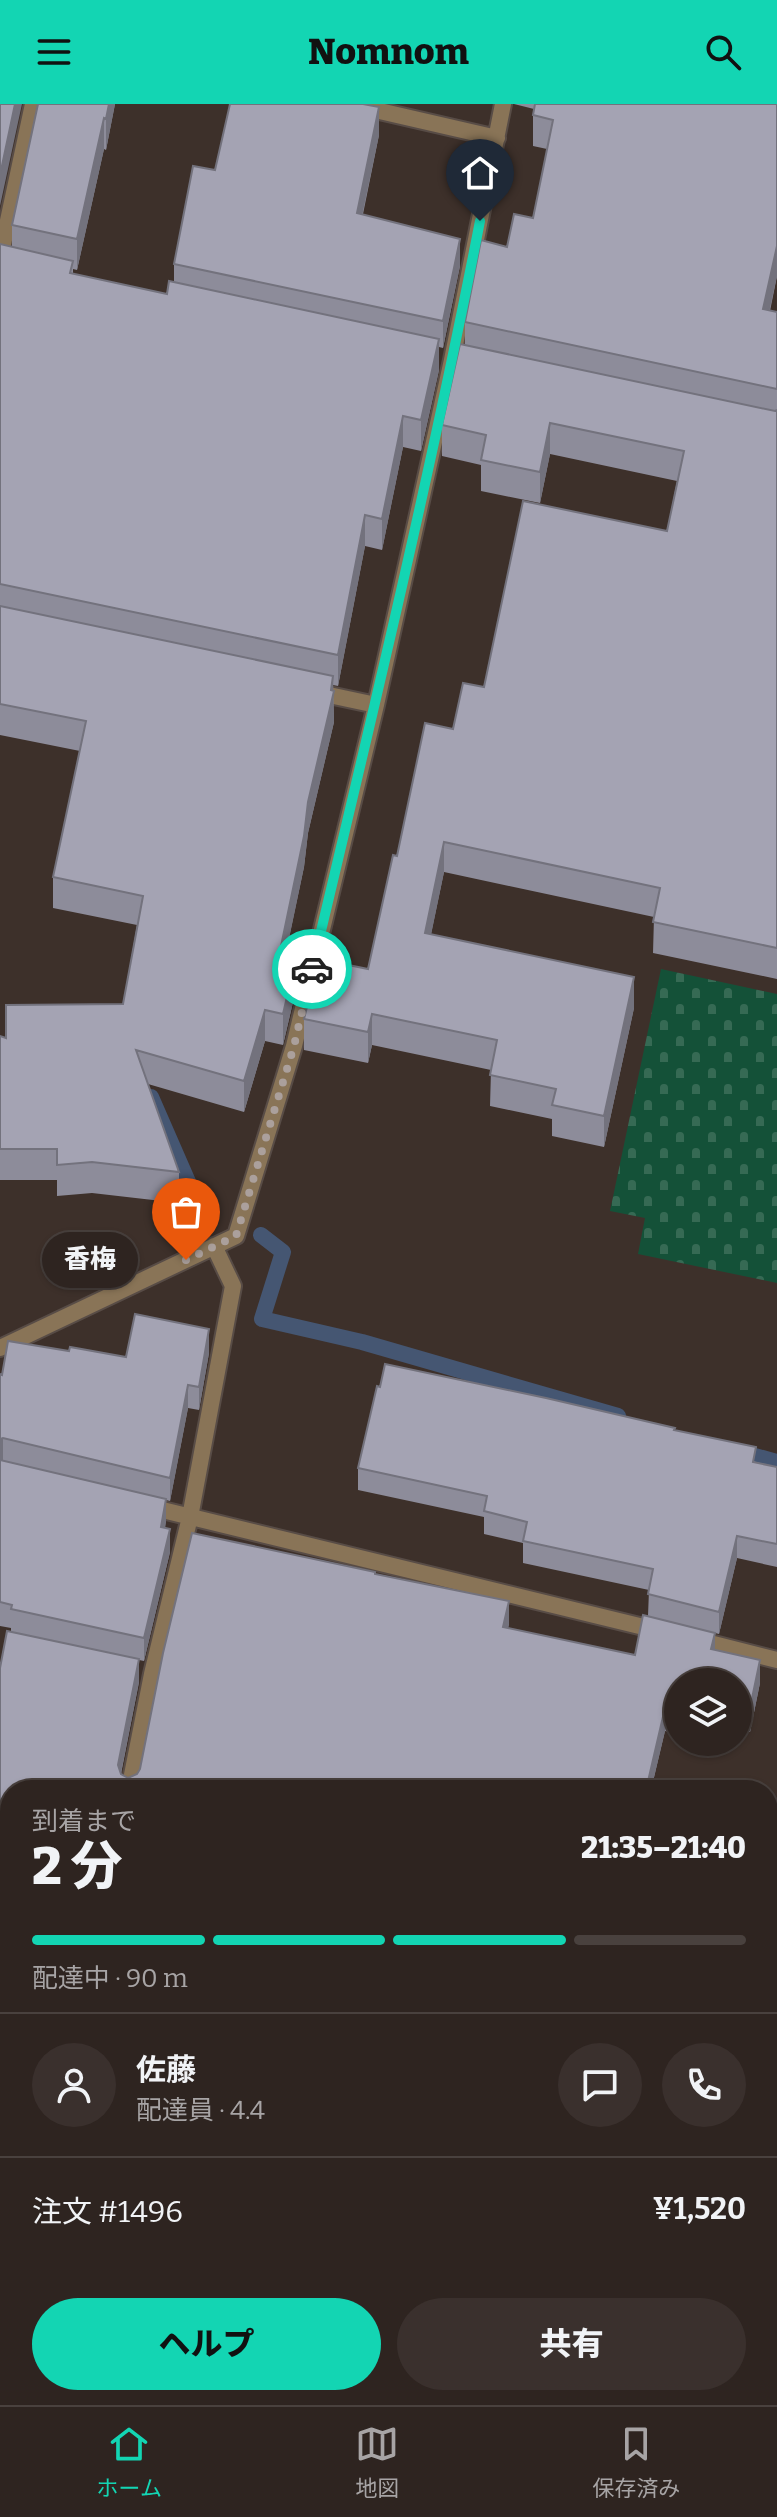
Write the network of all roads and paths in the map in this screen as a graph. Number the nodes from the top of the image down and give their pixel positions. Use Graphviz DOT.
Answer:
graph roads {
  1 [pos="33,104"];
  2 [pos="349,104"];
  3 [pos="503,104"];
  4 [pos="497,138"];
  5 [pos="3,263"];
  6 [pos="301,689"];
  7 [pos="376,705"];
  8 [pos="214,1246"];
  9 [pos="0,1348"];
  10 [pos="132,1503"];
  11 [pos="190,1517"];
  12 [pos="777,1660"];
  13 [pos="130,1780"];
  1 -- 5 [label="street"];
  2 -- 4 [label="street"];
  3 -- 4 [label="street"];
  4 -- 7 [label="street"];
  6 -- 7 [label="street"];
  7 -- 8 [label="street"];
  8 -- 9 [label="street"];
  8 -- 11 [label="street"];
  10 -- 11 [label="street"];
  11 -- 12 [label="street"];
  11 -- 13 [label="street"];
}
